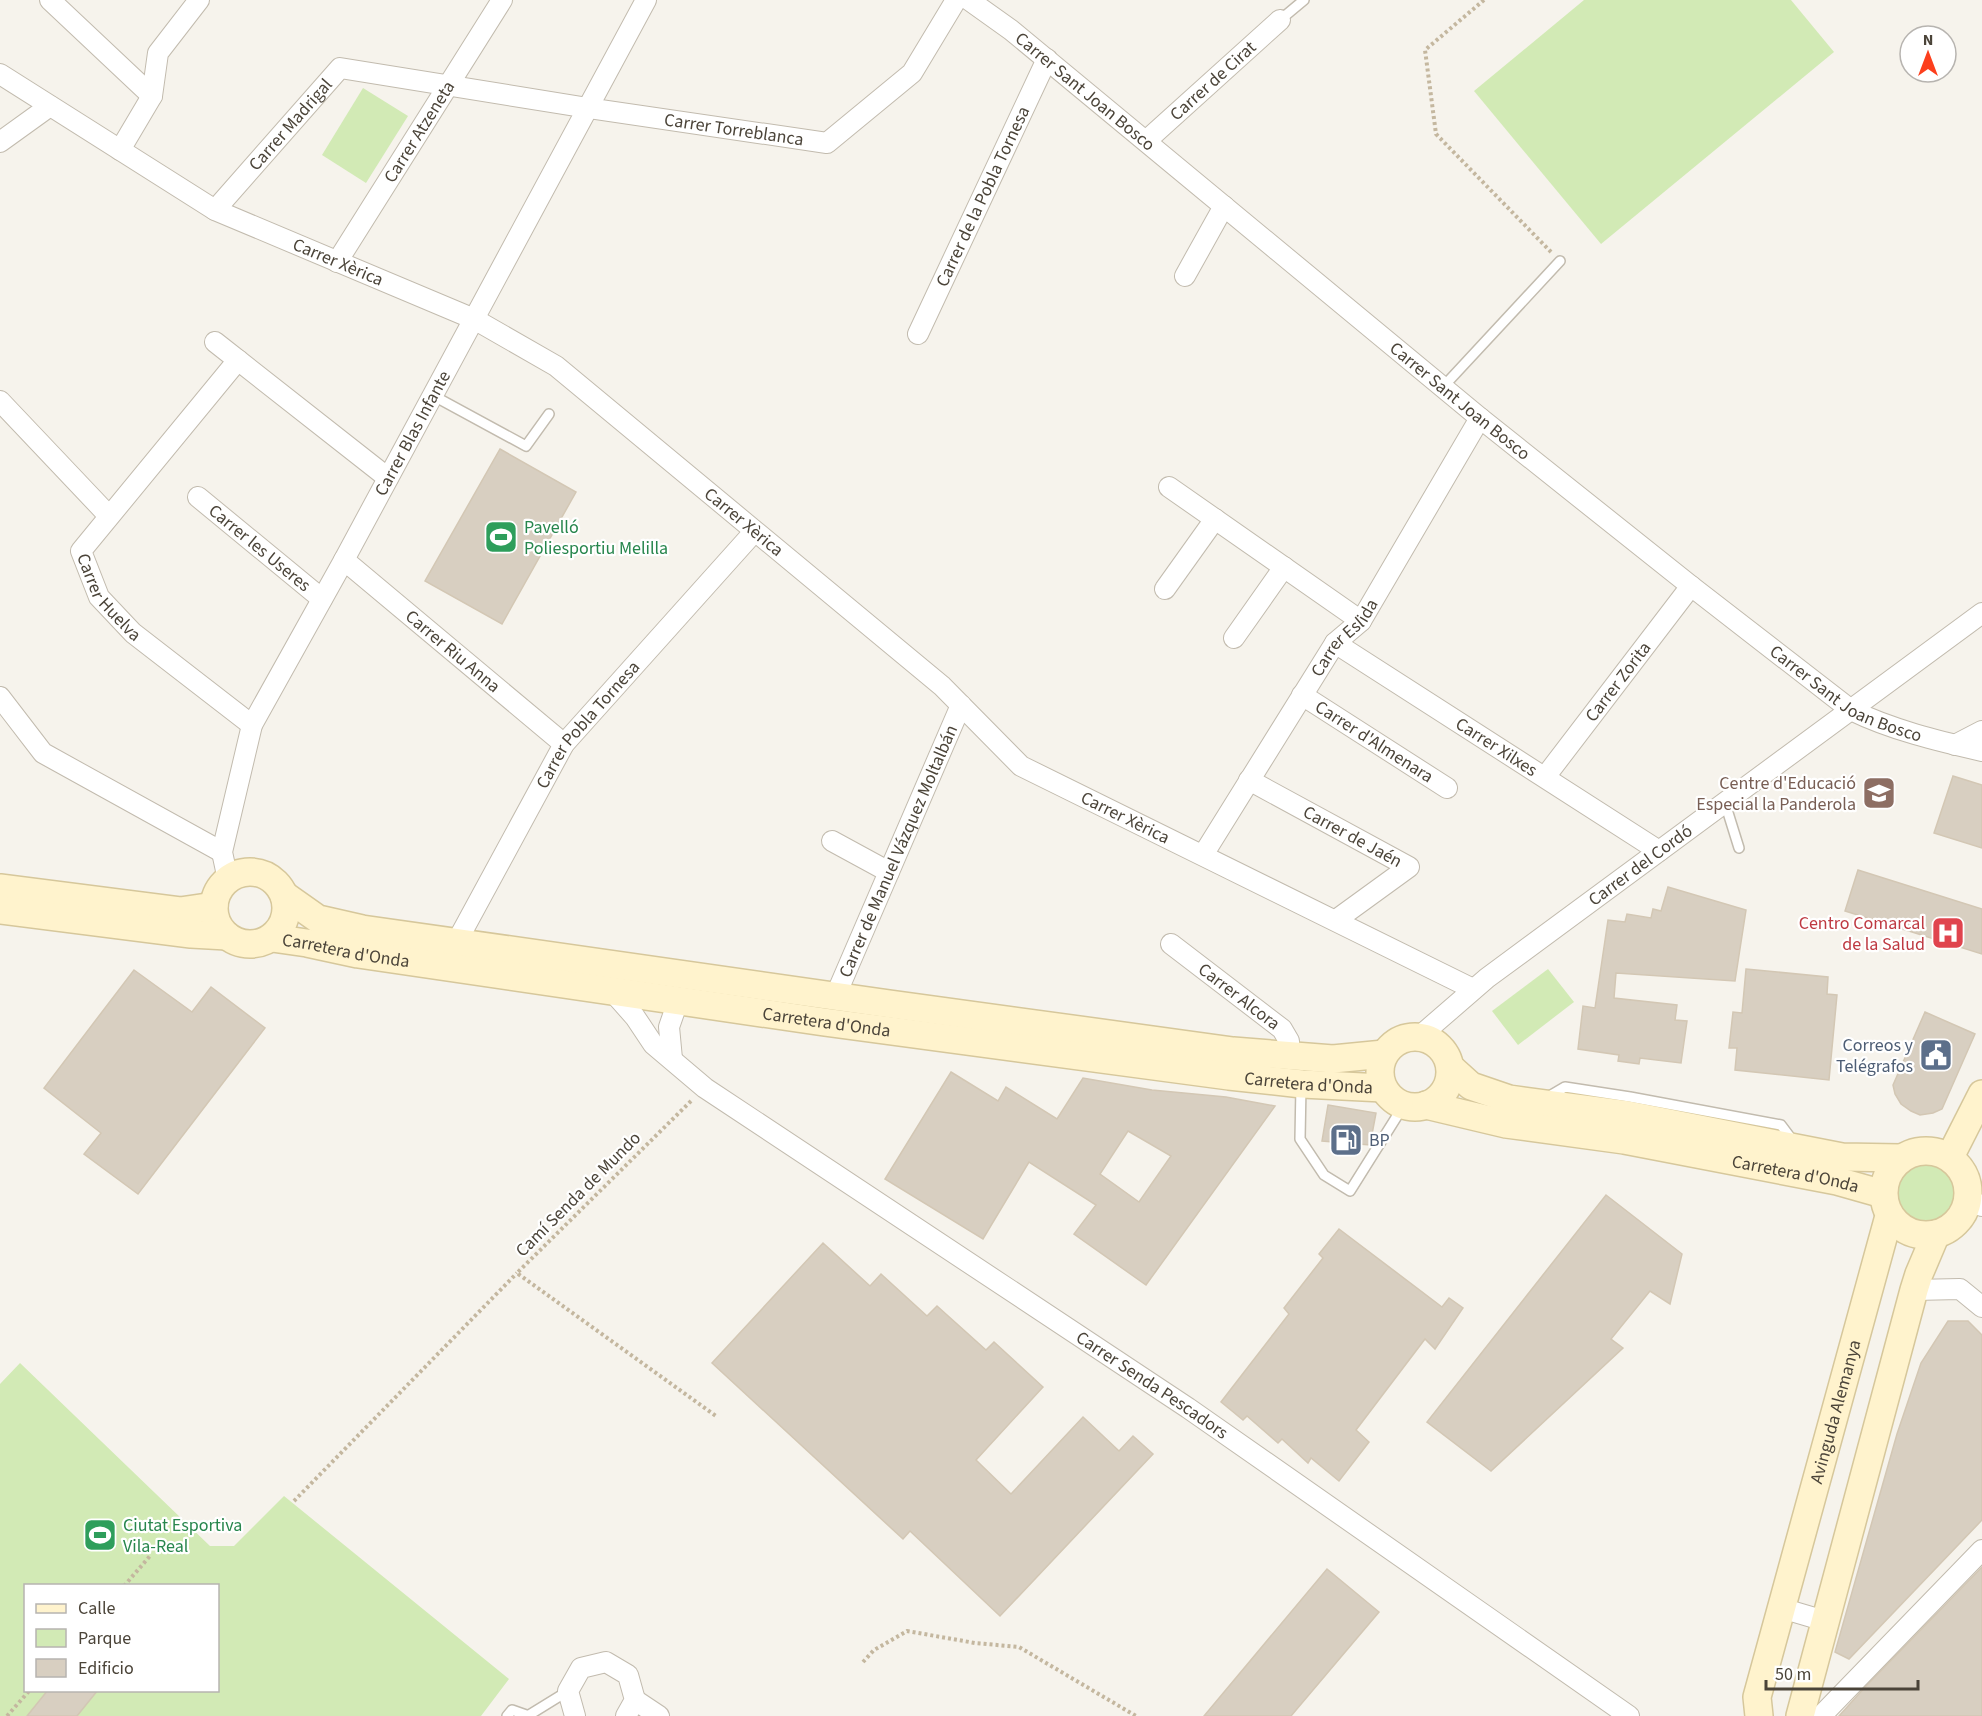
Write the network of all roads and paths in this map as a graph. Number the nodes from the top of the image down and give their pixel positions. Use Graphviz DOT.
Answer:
graph roads {
  1 [pos="50,0"];
  2 [pos="197,0"];
  3 [pos="502,0"];
  4 [pos="646,0"];
  5 [pos="956,0"];
  6 [pos="1304,0"];
  7 [pos="1484,0"];
  8 [pos="975,2"];
  9 [pos="1280,20"];
  10 [pos="1047,60"];
  11 [pos="0,74"];
  12 [pos="448,86"];
  13 [pos="152,96"];
  14 [pos="50,106"];
  15 [pos="588,108"];
  16 [pos="1146,141"];
  17 [pos="0,142"];
  18 [pos="120,150"];
  19 [pos="1224,206"];
  20 [pos="216,210"];
  21 [pos="1560,261"];
  22 [pos="338,262"];
  23 [pos="1185,276"];
  24 [pos="474,319"];
  25 [pos="918,334"];
  26 [pos="216,342"];
  27 [pos="238,360"];
  28 [pos="1443,387"];
  29 [pos="432,395"];
  30 [pos="0,401"];
  31 [pos="549,414"];
  32 [pos="1480,418"];
  33 [pos="388,478"];
  34 [pos="1169,487"];
  35 [pos="198,497"];
  36 [pos="109,516"];
  37 [pos="1215,519"];
  38 [pos="754,532"];
  39 [pos="344,560"];
  40 [pos="1284,567"];
  41 [pos="1691,586"];
  42 [pos="1165,589"];
  43 [pos="322,599"];
  44 [pos="1982,613"];
  45 [pos="1361,621"];
  46 [pos="1234,638"];
  47 [pos="1335,643"];
  48 [pos="1302,695"];
  49 [pos="0,696"];
  50 [pos="961,705"];
  51 [pos="1851,710"];
  52 [pos="252,725"];
  53 [pos="1982,731"];
  54 [pos="564,744"];
  55 [pos="1955,745"];
  56 [pos="1982,751"];
  57 [pos="1545,777"];
  58 [pos="1249,780"];
  59 [pos="1448,788"];
  60 [pos="1725,803"];
  61 [pos="832,841"];
  62 [pos="1739,848"];
  63 [pos="1659,851"];
  64 [pos="222,852"];
  65 [pos="1203,855"];
  66 [pos="889,872"];
  67 [pos="228,880"];
  68 [pos="0,888"];
  69 [pos="284,895"];
  70 [pos="214,906"];
  71 [pos="0,910"];
  72 [pos="1336,920"];
  73 [pos="227,936"];
  74 [pos="272,938"];
  75 [pos="456,943"];
  76 [pos="1171,944"];
  77 [pos="1473,989"];
  78 [pos="612,991"];
  79 [pos="835,997"];
  80 [pos="678,1001"];
  81 [pos="1420,1036"];
  82 [pos="1384,1054"];
  83 [pos="1289,1057"];
  84 [pos="672,1059"];
  85 [pos="1450,1066"];
  86 [pos="1302,1084"];
  87 [pos="705,1088"];
  88 [pos="1383,1088"];
  89 [pos="1982,1094"];
  90 [pos="1415,1105"];
  91 [pos="1950,1157"];
  92 [pos="1900,1158"];
  93 [pos="1975,1202"];
  94 [pos="1886,1205"];
  95 [pos="1936,1234"];
  96 [pos="517,1273"];
  97 [pos="1914,1290"];
  98 [pos="1982,1308"];
  99 [pos="716,1416"];
  100 [pos="294,1501"];
  101 [pos="1982,1550"];
  102 [pos="150,1556"];
  103 [pos="126,1584"];
  104 [pos="1781,1608"];
  105 [pos="1825,1621"];
  106 [pos="863,1662"];
  107 [pos="568,1691"];
  108 [pos="28,1692"];
  109 [pos="630,1708"];
  110 [pos="7,1716"];
  111 [pos="507,1716"];
  112 [pos="529,1716"];
  113 [pos="575,1716"];
  114 [pos="658,1716"];
  115 [pos="1136,1716"];
  116 [pos="1629,1716"];
  117 [pos="1759,1716"];
  118 [pos="1800,1716"];
  119 [pos="1821,1716"];
  1 -- 13 [label="street"];
  2 -- 13 [label="street"];
  3 -- 12 [label="street, Carrer Atzeneta"];
  4 -- 15 [label="street, Carrer Blas Infante"];
  5 -- 15 [label="street, Carrer Torreblanca"];
  6 -- 9 [label="lane"];
  7 -- 21 [label="path"];
  8 -- 10 [label="street, Carrer Sant Joan Bosco"];
  9 -- 16 [label="street, Carrer de Cirat"];
  10 -- 16 [label="street, Carrer Sant Joan Bosco"];
  10 -- 25 [label="street, Carrer de la Pobla Tornesa"];
  11 -- 14 [label="street, Carrer Xèrica"];
  12 -- 15 [label="street, Carrer Torreblanca"];
  12 -- 20 [label="street, Carrer Madrigal"];
  12 -- 22 [label="street, Carrer Atzeneta"];
  13 -- 18 [label="street"];
  14 -- 17 [label="street"];
  14 -- 18 [label="street, Carrer Xèrica"];
  15 -- 24 [label="street, Carrer Blas Infante"];
  16 -- 19 [label="street, Carrer Sant Joan Bosco"];
  18 -- 20 [label="street, Carrer Xèrica"];
  19 -- 23 [label="street"];
  19 -- 28 [label="street, Carrer Sant Joan Bosco"];
  20 -- 22 [label="street, Carrer Xèrica"];
  21 -- 28 [label="lane"];
  22 -- 24 [label="street, Carrer Xèrica"];
  24 -- 29 [label="street, Carrer Blas Infante"];
  24 -- 38 [label="street, Carrer Xèrica"];
  26 -- 27 [label="street"];
  27 -- 33 [label="street"];
  27 -- 36 [label="street, Carrer Huelva"];
  28 -- 32 [label="street, Carrer Sant Joan Bosco"];
  29 -- 31 [label="lane"];
  29 -- 33 [label="street, Carrer Blas Infante"];
  30 -- 36 [label="street"];
  32 -- 41 [label="street, Carrer Sant Joan Bosco"];
  32 -- 45 [label="street, Carrer Eslida"];
  33 -- 39 [label="street, Carrer Blas Infante"];
  34 -- 37 [label="street"];
  35 -- 43 [label="street, Carrer les Useres"];
  36 -- 52 [label="street, Carrer Huelva"];
  37 -- 40 [label="street"];
  37 -- 42 [label="street"];
  38 -- 50 [label="street, Carrer Xèrica"];
  38 -- 54 [label="street, Carrer Pobla Tornesa"];
  39 -- 43 [label="street, Carrer Blas Infante"];
  39 -- 54 [label="street, Carrer Riu Anna"];
  40 -- 45 [label="street"];
  40 -- 46 [label="street"];
  41 -- 51 [label="street, Carrer Sant Joan Bosco"];
  41 -- 57 [label="street, Carrer Zorita"];
  43 -- 52 [label="street, Carrer Blas Infante"];
  44 -- 51 [label="street, Carrer del Cordó"];
  45 -- 47 [label="street, Carrer Eslida"];
  47 -- 48 [label="street, Carrer Eslida"];
  47 -- 57 [label="street, Carrer Xilxes"];
  48 -- 58 [label="street, Carrer Eslida"];
  48 -- 59 [label="street, Carrer d'Almenara"];
  49 -- 64 [label="street"];
  50 -- 65 [label="street, Carrer Xèrica"];
  50 -- 66 [label="street, Carrer de Manuel Vázquez Moltalbán"];
  51 -- 55 [label="street, Carrer Sant Joan Bosco"];
  51 -- 60 [label="street, Carrer del Cordó"];
  52 -- 64 [label="street, Carrer Blas Infante"];
  53 -- 55 [label="street"];
  54 -- 75 [label="street, Carrer Pobla Tornesa"];
  55 -- 56 [label="street, Carrer Sant Joan Bosco"];
  57 -- 63 [label="street, Carrer Xilxes"];
  58 -- 65 [label="street, Carrer Eslida"];
  58 -- 72 [label="street, Carrer de Jaén"];
  60 -- 62 [label="lane"];
  60 -- 63 [label="street, Carrer del Cordó"];
  61 -- 66 [label="street"];
  63 -- 77 [label="street, Carrer del Cordó"];
  64 -- 67 [label="street, Carrer Blas Infante"];
  65 -- 72 [label="street, Carrer Xèrica"];
  66 -- 79 [label="street, Carrer de Manuel Vázquez Moltalbán"];
  67 -- 69 [label="main road"];
  67 -- 70 [label="main road"];
  68 -- 70 [label="main road"];
  69 -- 74 [label="main road"];
  69 -- 75 [label="main road, Carretera d'Onda"];
  70 -- 73 [label="main road"];
  71 -- 73 [label="main road"];
  72 -- 77 [label="street, Carrer Xèrica"];
  73 -- 74 [label="main road"];
  74 -- 78 [label="main road, Carretera d'Onda"];
  75 -- 79 [label="main road, Carretera d'Onda"];
  76 -- 83 [label="street, Carrer Alcora"];
  77 -- 81 [label="street, Carrer del Cordó"];
  78 -- 80 [label="main road, Carretera d'Onda"];
  78 -- 84 [label="street, Carrer Senda Pescadors"];
  79 -- 83 [label="main road, Carretera d'Onda"];
  80 -- 84 [label="street"];
  80 -- 86 [label="main road, Carretera d'Onda"];
  81 -- 82 [label="main road"];
  81 -- 85 [label="main road"];
  82 -- 83 [label="main road, Carretera d'Onda"];
  82 -- 88 [label="main road"];
  84 -- 87 [label="street, Carrer Senda Pescadors"];
  85 -- 90 [label="main road"];
  85 -- 92 [label="main road, Carretera d'Onda"];
  86 -- 88 [label="main road, Carretera d'Onda"];
  86 -- 90 [label="lane"];
  87 -- 96 [label="path, Camí Senda de Mundo"];
  87 -- 116 [label="street, Carrer Senda Pescadors"];
  88 -- 90 [label="main road"];
  89 -- 91 [label="main road"];
  90 -- 94 [label="main road, Carretera d'Onda"];
  91 -- 92 [label="main road"];
  91 -- 93 [label="main road"];
  92 -- 94 [label="main road"];
  93 -- 95 [label="main road"];
  94 -- 95 [label="main road"];
  94 -- 104 [label="main road, Avinguda Alemanya"];
  95 -- 97 [label="main road"];
  96 -- 99 [label="path, Camí Senda de Mundo"];
  96 -- 100 [label="path"];
  97 -- 98 [label="street"];
  97 -- 105 [label="main road"];
  101 -- 119 [label="street"];
  102 -- 103 [label="path"];
  104 -- 105 [label="street"];
  104 -- 117 [label="main road, Avinguda Alemanya"];
  105 -- 118 [label="main road"];
  106 -- 115 [label="path"];
  107 -- 109 [label="street"];
  107 -- 112 [label="lane"];
  107 -- 113 [label="street"];
  108 -- 110 [label="path"];
  109 -- 114 [label="street"];
  111 -- 112 [label="lane"];
}
